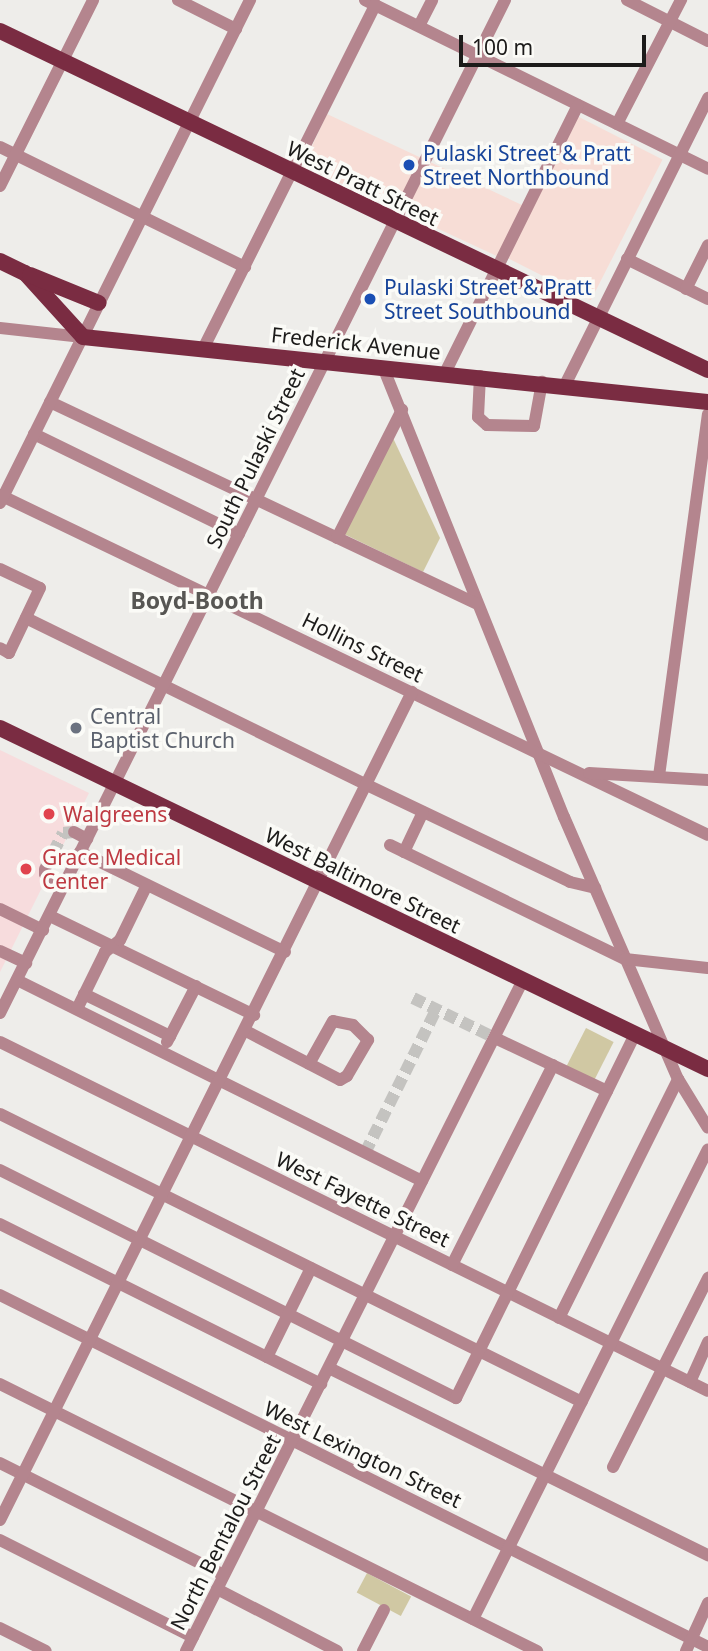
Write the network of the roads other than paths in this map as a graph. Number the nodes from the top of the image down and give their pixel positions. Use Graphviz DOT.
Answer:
graph roads {
  1 [pos="93,0"];
  2 [pos="178,0"];
  3 [pos="250,0"];
  4 [pos="432,0"];
  5 [pos="505,0"];
  6 [pos="627,0"];
  7 [pos="681,0"];
  8 [pos="370,3"];
  9 [pos="667,21"];
  10 [pos="419,26"];
  11 [pos="236,29"];
  12 [pos="0,31"];
  13 [pos="708,41"];
  14 [pos="478,55"];
  15 [pos="62,61"];
  16 [pos="708,98"];
  17 [pos="578,105"];
  18 [pos="190,122"];
  19 [pos="617,124"];
  20 [pos="0,147"];
  21 [pos="15,154"];
  22 [pos="680,155"];
  23 [pos="708,169"];
  24 [pos="293,173"];
  25 [pos="0,186"];
  26 [pos="142,217"];
  27 [pos="394,222"];
  28 [pos="708,245"];
  29 [pos="627,259"];
  30 [pos="0,261"];
  31 [pos="245,267"];
  32 [pos="495,270"];
  33 [pos="25,273"];
  34 [pos="686,289"];
  35 [pos="708,299"];
  36 [pos="100,303"];
  37 [pos="598,318"];
  38 [pos="0,328"];
  39 [pos="83,337"];
  40 [pos="203,349"];
  41 [pos="325,361"];
  42 [pos="383,367"];
  43 [pos="708,369"];
  44 [pos="445,373"];
  45 [pos="480,376"];
  46 [pos="542,382"];
  47 [pos="565,385"];
  48 [pos="50,402"];
  49 [pos="708,402"];
  50 [pos="402,410"];
  51 [pos="708,414"];
  52 [pos="34,434"];
  53 [pos="1,498"];
  54 [pos="256,500"];
  55 [pos="239,534"];
  56 [pos="337,538"];
  57 [pos="0,569"];
  58 [pos="209,595"];
  59 [pos="475,603"];
  60 [pos="26,618"];
  61 [pos="0,648"];
  62 [pos="163,686"];
  63 [pos="412,692"];
  64 [pos="0,727"];
  65 [pos="540,753"];
  66 [pos="582,773"];
  67 [pos="659,776"];
  68 [pos="708,780"];
  69 [pos="115,783"];
  70 [pos="367,785"];
  71 [pos="423,811"];
  72 [pos="74,832"];
  73 [pos="708,835"];
  74 [pos="87,839"];
  75 [pos="390,845"];
  76 [pos="80,852"];
  77 [pos="404,852"];
  78 [pos="45,869"];
  79 [pos="321,883"];
  80 [pos="65,885"];
  81 [pos="147,885"];
  82 [pos="595,888"];
  83 [pos="0,909"];
  84 [pos="50,916"];
  85 [pos="43,930"];
  86 [pos="112,946"];
  87 [pos="0,951"];
  88 [pos="285,952"];
  89 [pos="625,959"];
  90 [pos="26,964"];
  91 [pos="708,968"];
  92 [pos="17,980"];
  93 [pos="523,980"];
  94 [pos="196,986"];
  95 [pos="84,994"];
  96 [pos="77,1009"];
  97 [pos="0,1013"];
  98 [pos="254,1015"];
  99 [pos="246,1031"];
  100 [pos="170,1035"];
  101 [pos="635,1035"];
  102 [pos="495,1038"];
  103 [pos="0,1042"];
  104 [pos="664,1048"];
  105 [pos="162,1052"];
  106 [pos="310,1064"];
  107 [pos="553,1065"];
  108 [pos="708,1069"];
  109 [pos="678,1079"];
  110 [pos="221,1081"];
  111 [pos="607,1091"];
  112 [pos="0,1114"];
  113 [pos="708,1128"];
  114 [pos="193,1137"];
  115 [pos="708,1149"];
  116 [pos="0,1170"];
  117 [pos="422,1181"];
  118 [pos="164,1195"];
  119 [pos="0,1224"];
  120 [pos="395,1237"];
  121 [pos="141,1240"];
  122 [pos="452,1265"];
  123 [pos="311,1268"];
  124 [pos="708,1278"];
  125 [pos="119,1283"];
  126 [pos="505,1291"];
  127 [pos="366,1295"];
  128 [pos="0,1296"];
  129 [pos="289,1314"];
  130 [pos="559,1318"];
  131 [pos="91,1340"];
  132 [pos="342,1341"];
  133 [pos="708,1342"];
  134 [pos="611,1343"];
  135 [pos="478,1350"];
  136 [pos="267,1357"];
  137 [pos="329,1368"];
  138 [pos="662,1369"];
  139 [pos="690,1382"];
  140 [pos="0,1384"];
  141 [pos="321,1384"];
  142 [pos="708,1391"];
  143 [pos="582,1402"];
  144 [pos="55,1411"];
  145 [pos="292,1440"];
  146 [pos="0,1463"];
  147 [pos="612,1467"];
  148 [pos="23,1474"];
  149 [pos="545,1475"];
  150 [pos="257,1512"];
  151 [pos="0,1520"];
  152 [pos="0,1541"];
  153 [pos="509,1548"];
  154 [pos="708,1555"];
  155 [pos="224,1575"];
  156 [pos="217,1589"];
  157 [pos="708,1603"];
  158 [pos="384,1610"];
  159 [pos="473,1619"];
  160 [pos="0,1628"];
  161 [pos="193,1637"];
  162 [pos="691,1638"];
  163 [pos="708,1647"];
  164 [pos="46,1651"];
  165 [pos="186,1651"];
  166 [pos="337,1651"];
  167 [pos="363,1651"];
  168 [pos="537,1651"];
  169 [pos="685,1651"];
  1 -- 15 [label="street"];
  2 -- 11 [label="street"];
  3 -- 11 [label="street"];
  4 -- 10 [label="street"];
  5 -- 14 [label="street, South Pulaski Street"];
  6 -- 9 [label="street"];
  7 -- 9 [label="street"];
  8 -- 10 [label="street"];
  8 -- 24 [label="street"];
  9 -- 13 [label="street"];
  9 -- 19 [label="street"];
  10 -- 14 [label="street"];
  11 -- 18 [label="street"];
  12 -- 15 [label="main road, West Pratt Street"];
  14 -- 17 [label="street"];
  14 -- 27 [label="street, South Pulaski Street"];
  15 -- 18 [label="main road, West Pratt Street"];
  15 -- 21 [label="street"];
  16 -- 22 [label="street"];
  17 -- 19 [label="street"];
  17 -- 32 [label="street"];
  18 -- 24 [label="main road, West Pratt Street"];
  18 -- 26 [label="street"];
  19 -- 22 [label="street"];
  20 -- 21 [label="street"];
  21 -- 25 [label="street"];
  21 -- 26 [label="street"];
  22 -- 23 [label="street"];
  22 -- 29 [label="street"];
  24 -- 27 [label="main road, West Pratt Street"];
  24 -- 31 [label="street"];
  26 -- 31 [label="street"];
  26 -- 36 [label="street"];
  27 -- 32 [label="main road, West Pratt Street"];
  27 -- 41 [label="street, South Pulaski Street"];
  28 -- 34 [label="street"];
  29 -- 34 [label="street"];
  29 -- 37 [label="street"];
  30 -- 33 [label="main road"];
  31 -- 40 [label="street"];
  32 -- 37 [label="main road, West Pratt Street"];
  32 -- 44 [label="street"];
  33 -- 36 [label="main road"];
  33 -- 39 [label="main road"];
  34 -- 35 [label="street"];
  36 -- 39 [label="street"];
  37 -- 43 [label="main road, West Pratt Street"];
  37 -- 47 [label="street"];
  38 -- 39 [label="street, Frederick Avenue"];
  39 -- 40 [label="main road, Frederick Avenue"];
  39 -- 48 [label="street"];
  40 -- 41 [label="main road, Frederick Avenue"];
  41 -- 42 [label="main road, Frederick Avenue"];
  41 -- 54 [label="street, South Pulaski Street"];
  42 -- 44 [label="main road, Frederick Avenue"];
  42 -- 50 [label="street"];
  44 -- 45 [label="main road, Frederick Avenue"];
  45 -- 46 [label="main road, Frederick Avenue"];
  45 -- 46 [label="street"];
  46 -- 47 [label="main road, Frederick Avenue"];
  47 -- 49 [label="main road, Frederick Avenue"];
  48 -- 52 [label="street"];
  48 -- 54 [label="street"];
  50 -- 56 [label="street"];
  50 -- 59 [label="street"];
  51 -- 67 [label="street"];
  52 -- 53 [label="street"];
  52 -- 55 [label="street"];
  53 -- 58 [label="street, Hollins Street"];
  54 -- 55 [label="street, South Pulaski Street"];
  54 -- 56 [label="street"];
  55 -- 58 [label="street, South Pulaski Street"];
  56 -- 59 [label="street"];
  57 -- 60 [label="street"];
  58 -- 62 [label="street, South Pulaski Street"];
  58 -- 63 [label="street, Hollins Street"];
  59 -- 65 [label="street"];
  60 -- 61 [label="street"];
  60 -- 62 [label="street"];
  62 -- 69 [label="street, South Pulaski Street"];
  62 -- 70 [label="street"];
  63 -- 65 [label="street, Hollins Street"];
  63 -- 70 [label="street"];
  64 -- 69 [label="main road, West Baltimore Street"];
  65 -- 66 [label="street, Hollins Street"];
  65 -- 82 [label="street"];
  66 -- 67 [label="street"];
  66 -- 73 [label="street, Hollins Street"];
  67 -- 68 [label="street"];
  69 -- 74 [label="street, South Pulaski Street"];
  69 -- 79 [label="main road, West Baltimore Street"];
  70 -- 71 [label="street"];
  70 -- 79 [label="street"];
  71 -- 77 [label="street"];
  71 -- 82 [label="street"];
  72 -- 74 [label="street"];
  74 -- 76 [label="street, South Pulaski Street"];
  75 -- 77 [label="street"];
  76 -- 80 [label="street, South Pulaski Street"];
  76 -- 81 [label="street"];
  77 -- 89 [label="street"];
  78 -- 80 [label="street"];
  79 -- 88 [label="street"];
  79 -- 93 [label="main road, West Baltimore Street"];
  80 -- 84 [label="street, South Pulaski Street"];
  81 -- 86 [label="street"];
  81 -- 88 [label="street"];
  82 -- 89 [label="street"];
  83 -- 85 [label="street"];
  84 -- 85 [label="street, South Pulaski Street"];
  84 -- 86 [label="street"];
  85 -- 90 [label="street, South Pulaski Street"];
  86 -- 94 [label="street"];
  86 -- 95 [label="street"];
  87 -- 90 [label="street"];
  88 -- 98 [label="street"];
  89 -- 91 [label="street"];
  89 -- 104 [label="street"];
  90 -- 92 [label="street, South Pulaski Street"];
  92 -- 96 [label="street"];
  92 -- 97 [label="street, South Pulaski Street"];
  93 -- 101 [label="main road, West Baltimore Street"];
  93 -- 102 [label="street, North Bentalou Street"];
  94 -- 98 [label="street"];
  94 -- 100 [label="street"];
  95 -- 96 [label="street"];
  95 -- 100 [label="street"];
  96 -- 105 [label="street"];
  98 -- 99 [label="street"];
  99 -- 106 [label="street"];
  99 -- 110 [label="street"];
  100 -- 105 [label="street"];
  101 -- 104 [label="main road, West Baltimore Street"];
  101 -- 111 [label="street"];
  102 -- 107 [label="street"];
  102 -- 117 [label="street, North Bentalou Street"];
  103 -- 114 [label="street, West Fayette Street"];
  104 -- 108 [label="main road, West Baltimore Street"];
  104 -- 109 [label="street"];
  105 -- 110 [label="street"];
  106 -- 106 [label="street"];
  107 -- 111 [label="street"];
  107 -- 122 [label="street"];
  109 -- 113 [label="street"];
  109 -- 130 [label="street"];
  110 -- 114 [label="street"];
  110 -- 117 [label="street"];
  111 -- 126 [label="street"];
  112 -- 118 [label="street"];
  114 -- 118 [label="street"];
  114 -- 120 [label="street, West Fayette Street"];
  115 -- 134 [label="street"];
  116 -- 121 [label="street"];
  117 -- 120 [label="street, North Bentalou Street"];
  118 -- 121 [label="street"];
  118 -- 123 [label="street"];
  119 -- 125 [label="street"];
  120 -- 122 [label="street, West Fayette Street"];
  120 -- 127 [label="street, North Bentalou Street"];
  121 -- 125 [label="street"];
  121 -- 129 [label="street"];
  122 -- 126 [label="street, West Fayette Street"];
  123 -- 127 [label="street"];
  123 -- 129 [label="street"];
  124 -- 138 [label="street"];
  125 -- 131 [label="street"];
  125 -- 136 [label="street"];
  126 -- 130 [label="street, West Fayette Street"];
  126 -- 135 [label="street"];
  127 -- 132 [label="street, North Bentalou Street"];
  127 -- 135 [label="street"];
  128 -- 131 [label="street, West Lexington Street"];
  129 -- 132 [label="street"];
  129 -- 136 [label="street"];
  130 -- 134 [label="street, West Fayette Street"];
  131 -- 144 [label="street"];
  131 -- 145 [label="street, West Lexington Street"];
  132 -- 135 [label="street"];
  132 -- 137 [label="street, North Bentalou Street"];
  133 -- 139 [label="street"];
  134 -- 138 [label="street, West Fayette Street"];
  134 -- 143 [label="street"];
  135 -- 143 [label="street"];
  136 -- 141 [label="street"];
  137 -- 141 [label="street, North Bentalou Street"];
  137 -- 149 [label="street"];
  138 -- 139 [label="street, West Fayette Street"];
  138 -- 147 [label="street"];
  139 -- 142 [label="street, West Fayette Street"];
  140 -- 144 [label="street"];
  141 -- 145 [label="street, North Bentalou Street"];
  143 -- 149 [label="street"];
  144 -- 148 [label="street"];
  144 -- 150 [label="street"];
  145 -- 150 [label="street, North Bentalou Street"];
  145 -- 153 [label="street, West Lexington Street"];
  146 -- 148 [label="street"];
  148 -- 151 [label="street"];
  148 -- 155 [label="street"];
  149 -- 153 [label="street"];
  149 -- 154 [label="street"];
  150 -- 155 [label="street, North Bentalou Street"];
  150 -- 159 [label="street"];
  152 -- 161 [label="street"];
  153 -- 159 [label="street"];
  153 -- 162 [label="street, West Lexington Street"];
  155 -- 156 [label="street, North Bentalou Street"];
  156 -- 161 [label="street, North Bentalou Street"];
  156 -- 166 [label="street"];
  157 -- 162 [label="street"];
  158 -- 167 [label="street"];
  159 -- 168 [label="street"];
  160 -- 164 [label="street"];
  161 -- 165 [label="street, North Bentalou Street"];
  162 -- 163 [label="street, West Lexington Street"];
  162 -- 169 [label="street"];
}
